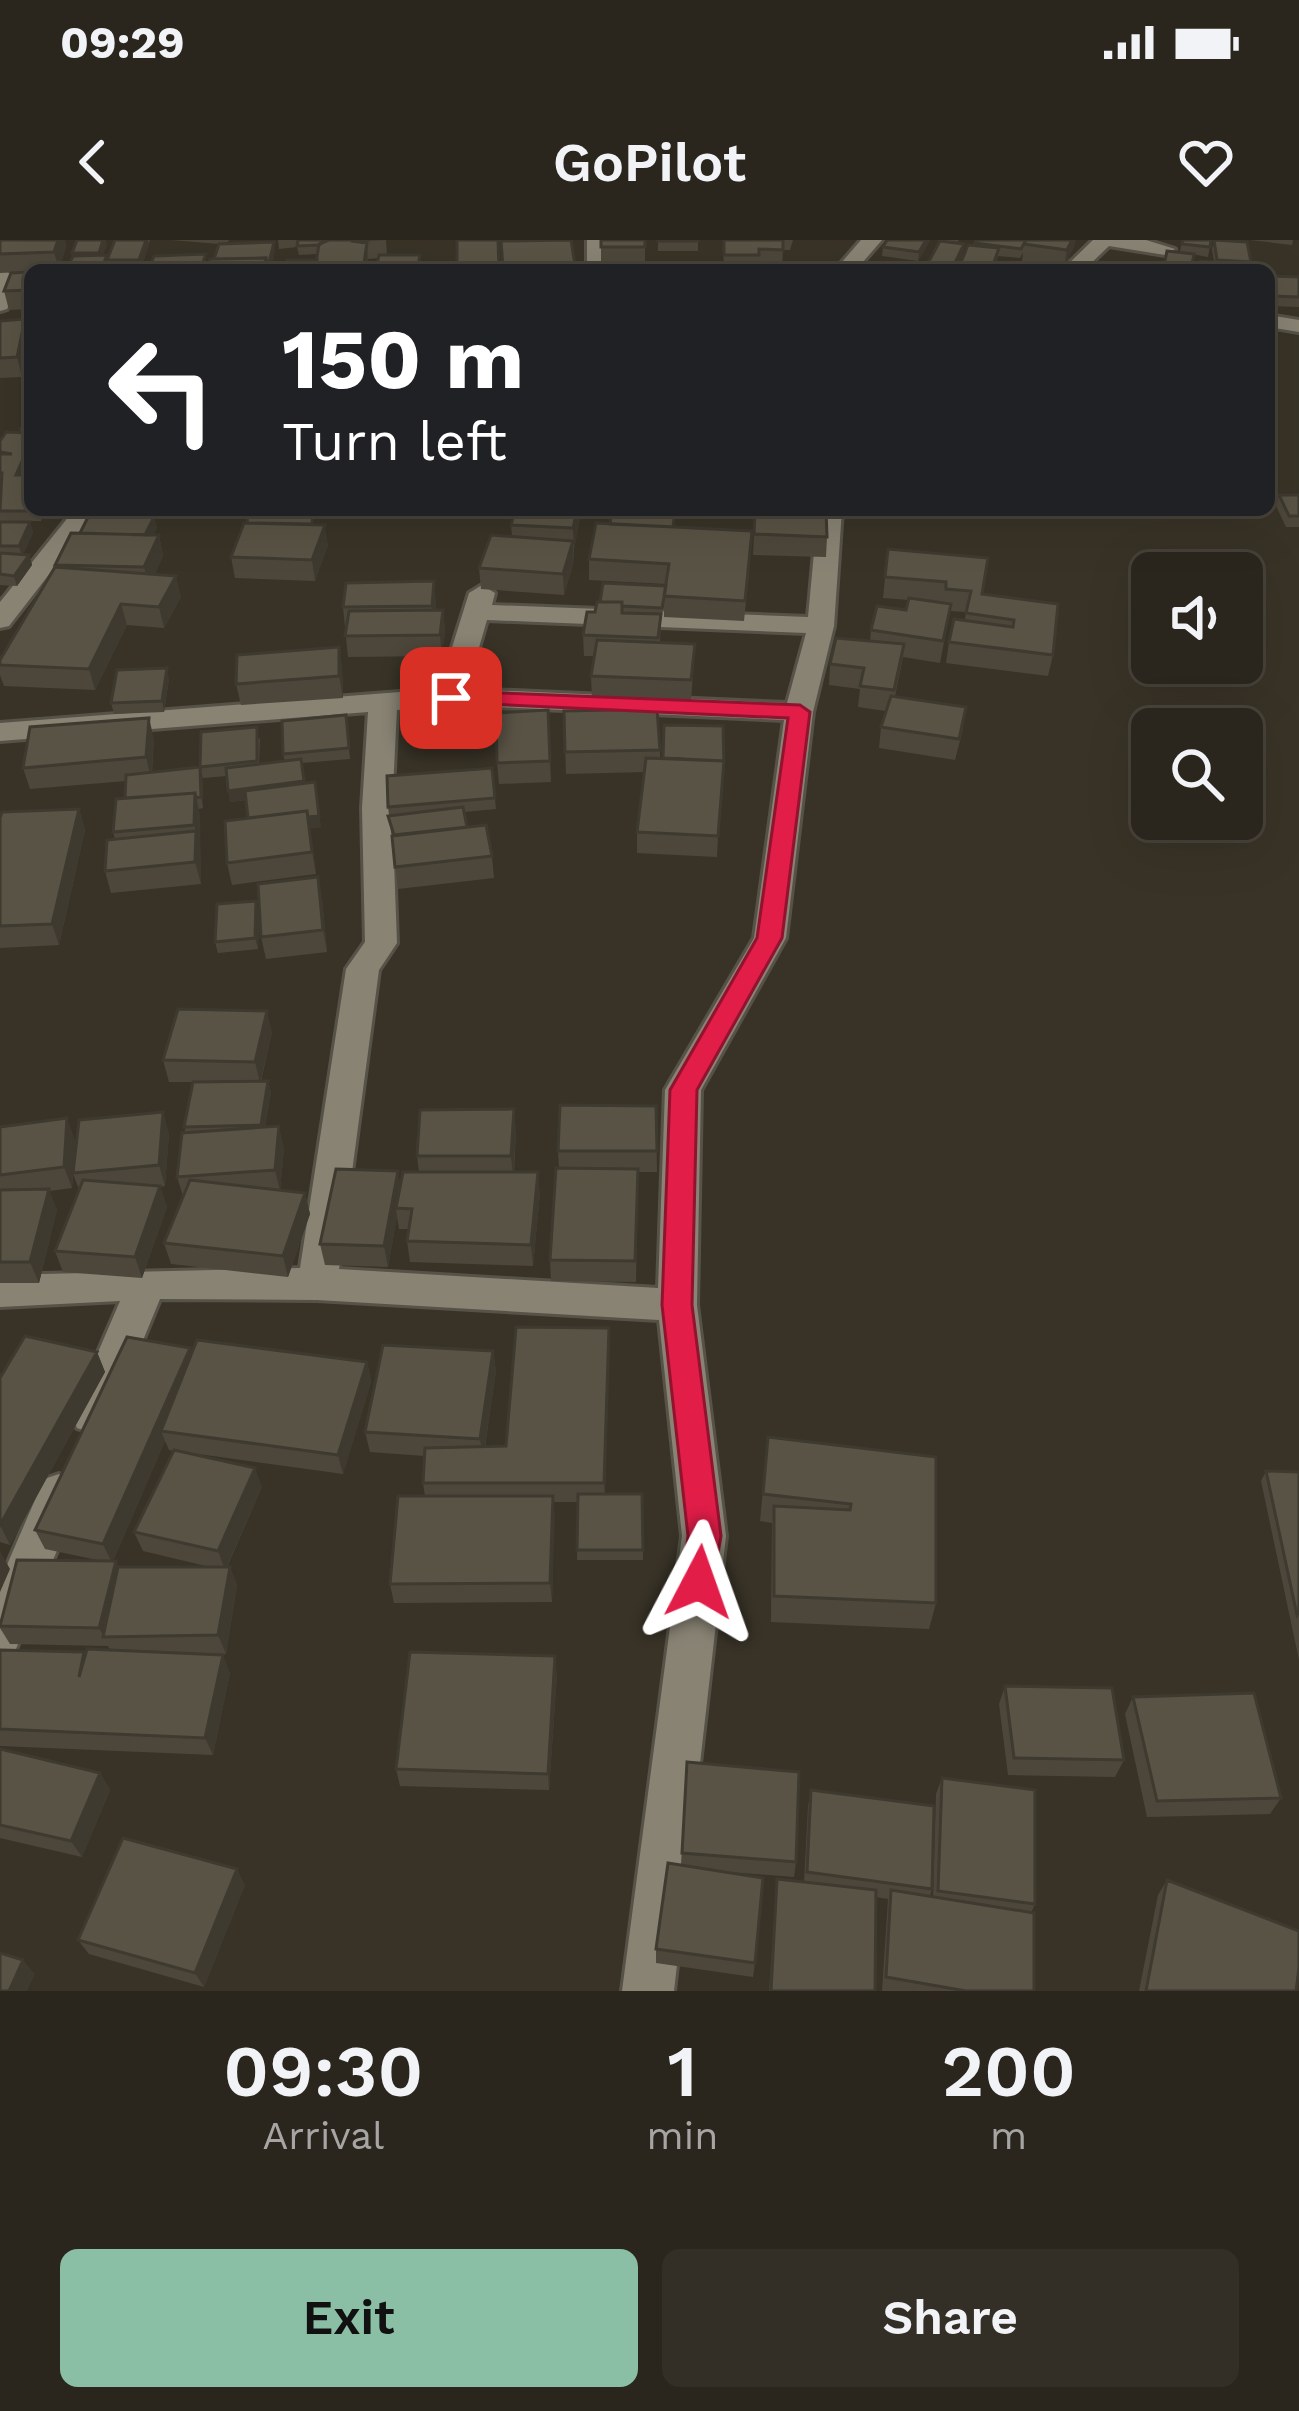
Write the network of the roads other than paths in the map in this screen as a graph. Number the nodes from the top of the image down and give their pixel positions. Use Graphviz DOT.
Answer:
graph roads {
  1 [pos="872,240"];
  2 [pos="1107,240"];
  3 [pos="1165,249"];
  4 [pos="850,264"];
  5 [pos="1079,264"];
  6 [pos="0,274"];
  7 [pos="5,316"];
  8 [pos="82,516"];
  9 [pos="830,516"];
  10 [pos="0,620"];
  11 [pos="821,626"];
  12 [pos="451,698"];
  13 [pos="383,705"];
  14 [pos="800,712"];
  15 [pos="0,732"];
  16 [pos="317,1284"];
  17 [pos="146,1286"];
  18 [pos="0,1292"];
  19 [pos="677,1305"];
  20 [pos="0,1634"];
  21 [pos="648,1991"];
  1 -- 4 [label="street"];
  2 -- 3 [label="street"];
  2 -- 5 [label="street"];
  6 -- 7 [label="street"];
  8 -- 10 [label="street"];
  9 -- 11 [label="street"];
  11 -- 12 [label="street"];
  11 -- 14 [label="street"];
  12 -- 13 [label="street"];
  12 -- 14 [label="street"];
  13 -- 15 [label="street"];
  13 -- 16 [label="street"];
  14 -- 19 [label="street"];
  16 -- 17 [label="street"];
  16 -- 19 [label="street"];
  17 -- 18 [label="street"];
  17 -- 20 [label="street"];
  19 -- 21 [label="street"];
}
